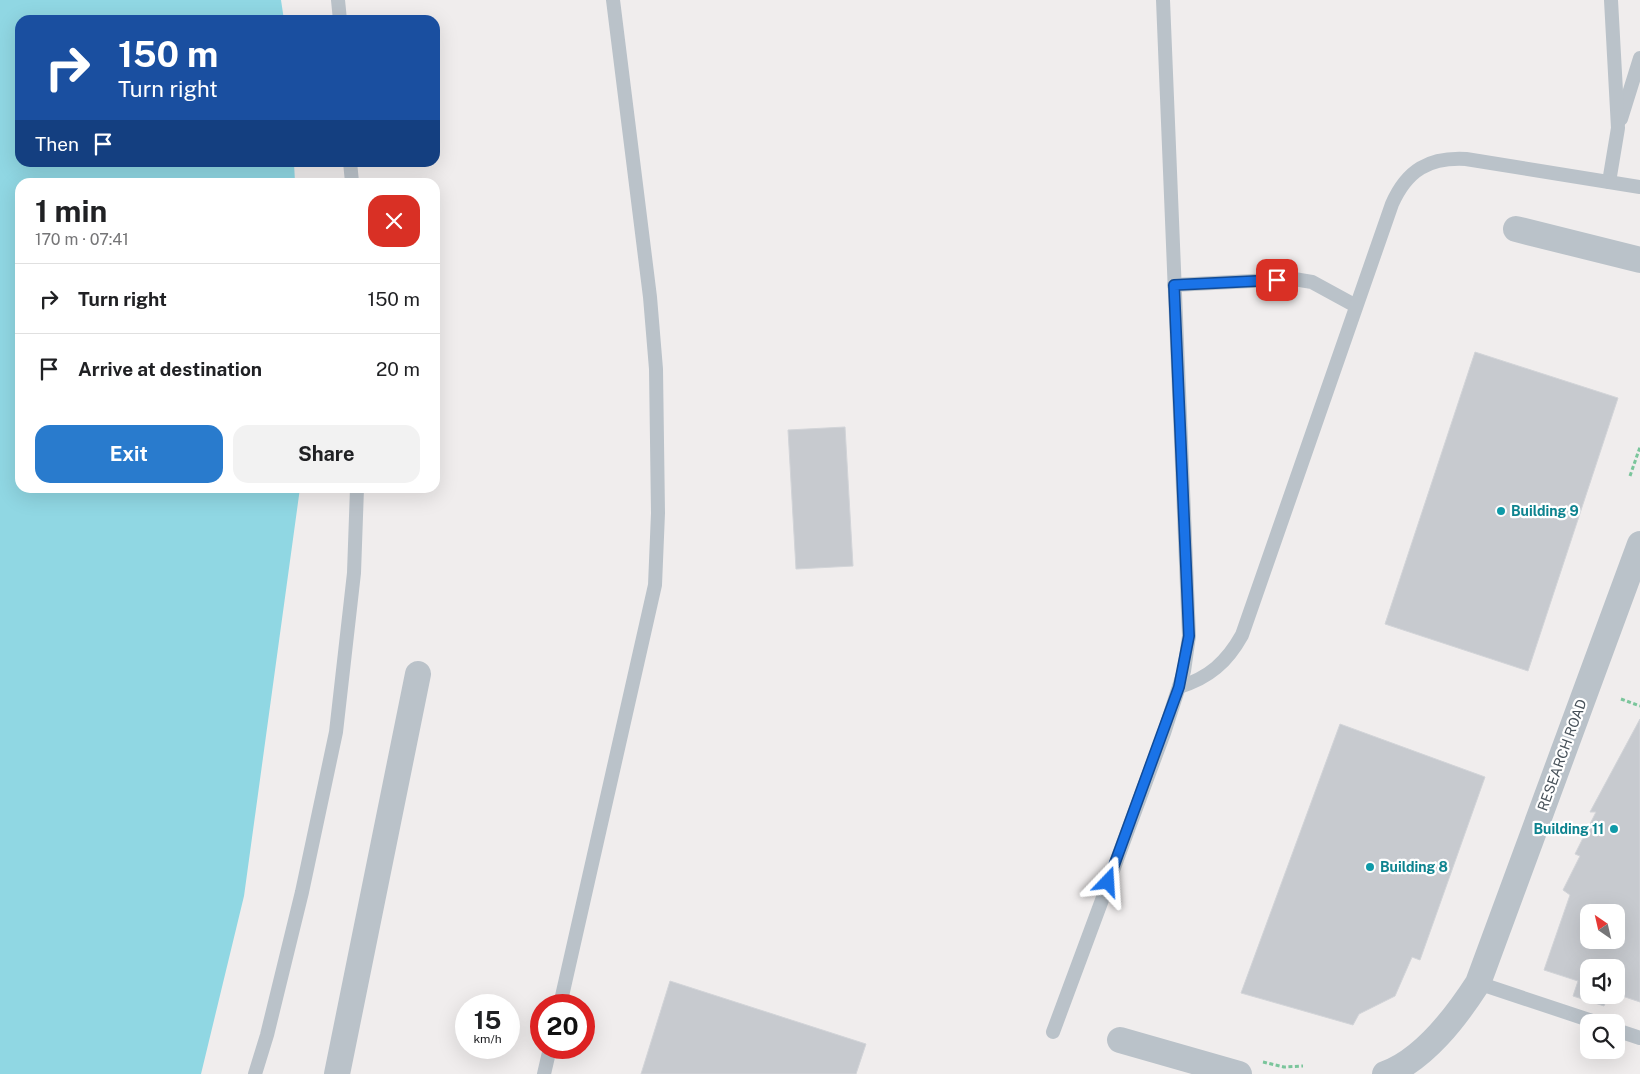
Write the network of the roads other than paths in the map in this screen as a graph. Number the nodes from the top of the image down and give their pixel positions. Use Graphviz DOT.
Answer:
graph roads {
  1 [pos="338,0"];
  2 [pos="613,0"];
  3 [pos="1163,0"];
  4 [pos="1611,0"];
  5 [pos="340,15"];
  6 [pos="1640,58"];
  7 [pos="1618,128"];
  8 [pos="1609,182"];
  9 [pos="1640,187"];
  10 [pos="1516,229"];
  11 [pos="1640,260"];
  12 [pos="1174,285"];
  13 [pos="1356,306"];
  14 [pos="357,493"];
  15 [pos="1640,544"];
  16 [pos="418,674"];
  17 [pos="1179,687"];
  18 [pos="1478,983"];
  19 [pos="562,994"];
  20 [pos="1580,1017"];
  21 [pos="1053,1032"];
  22 [pos="1625,1033"];
  23 [pos="1640,1038"];
  24 [pos="1120,1040"];
  25 [pos="547,1059"];
  26 [pos="1247,1067"];
  27 [pos="1391,1073"];
  28 [pos="255,1074"];
  29 [pos="337,1074"];
  30 [pos="544,1074"];
  1 -- 5 [label="lane"];
  2 -- 19 [label="lane"];
  3 -- 12 [label="lane"];
  4 -- 7 [label="lane"];
  6 -- 7 [label="lane"];
  7 -- 8 [label="lane"];
  8 -- 9 [label="lane"];
  8 -- 13 [label="lane"];
  10 -- 11 [label="street"];
  12 -- 13 [label="lane"];
  12 -- 17 [label="lane"];
  13 -- 17 [label="lane"];
  14 -- 28 [label="lane"];
  15 -- 18 [label="street, RESEARCH ROAD"];
  16 -- 29 [label="street"];
  17 -- 21 [label="lane"];
  18 -- 20 [label="lane"];
  18 -- 27 [label="street, RESEARCH ROAD"];
  22 -- 23 [label="lane"];
  24 -- 26 [label="street"];
  25 -- 30 [label="lane"];
}
